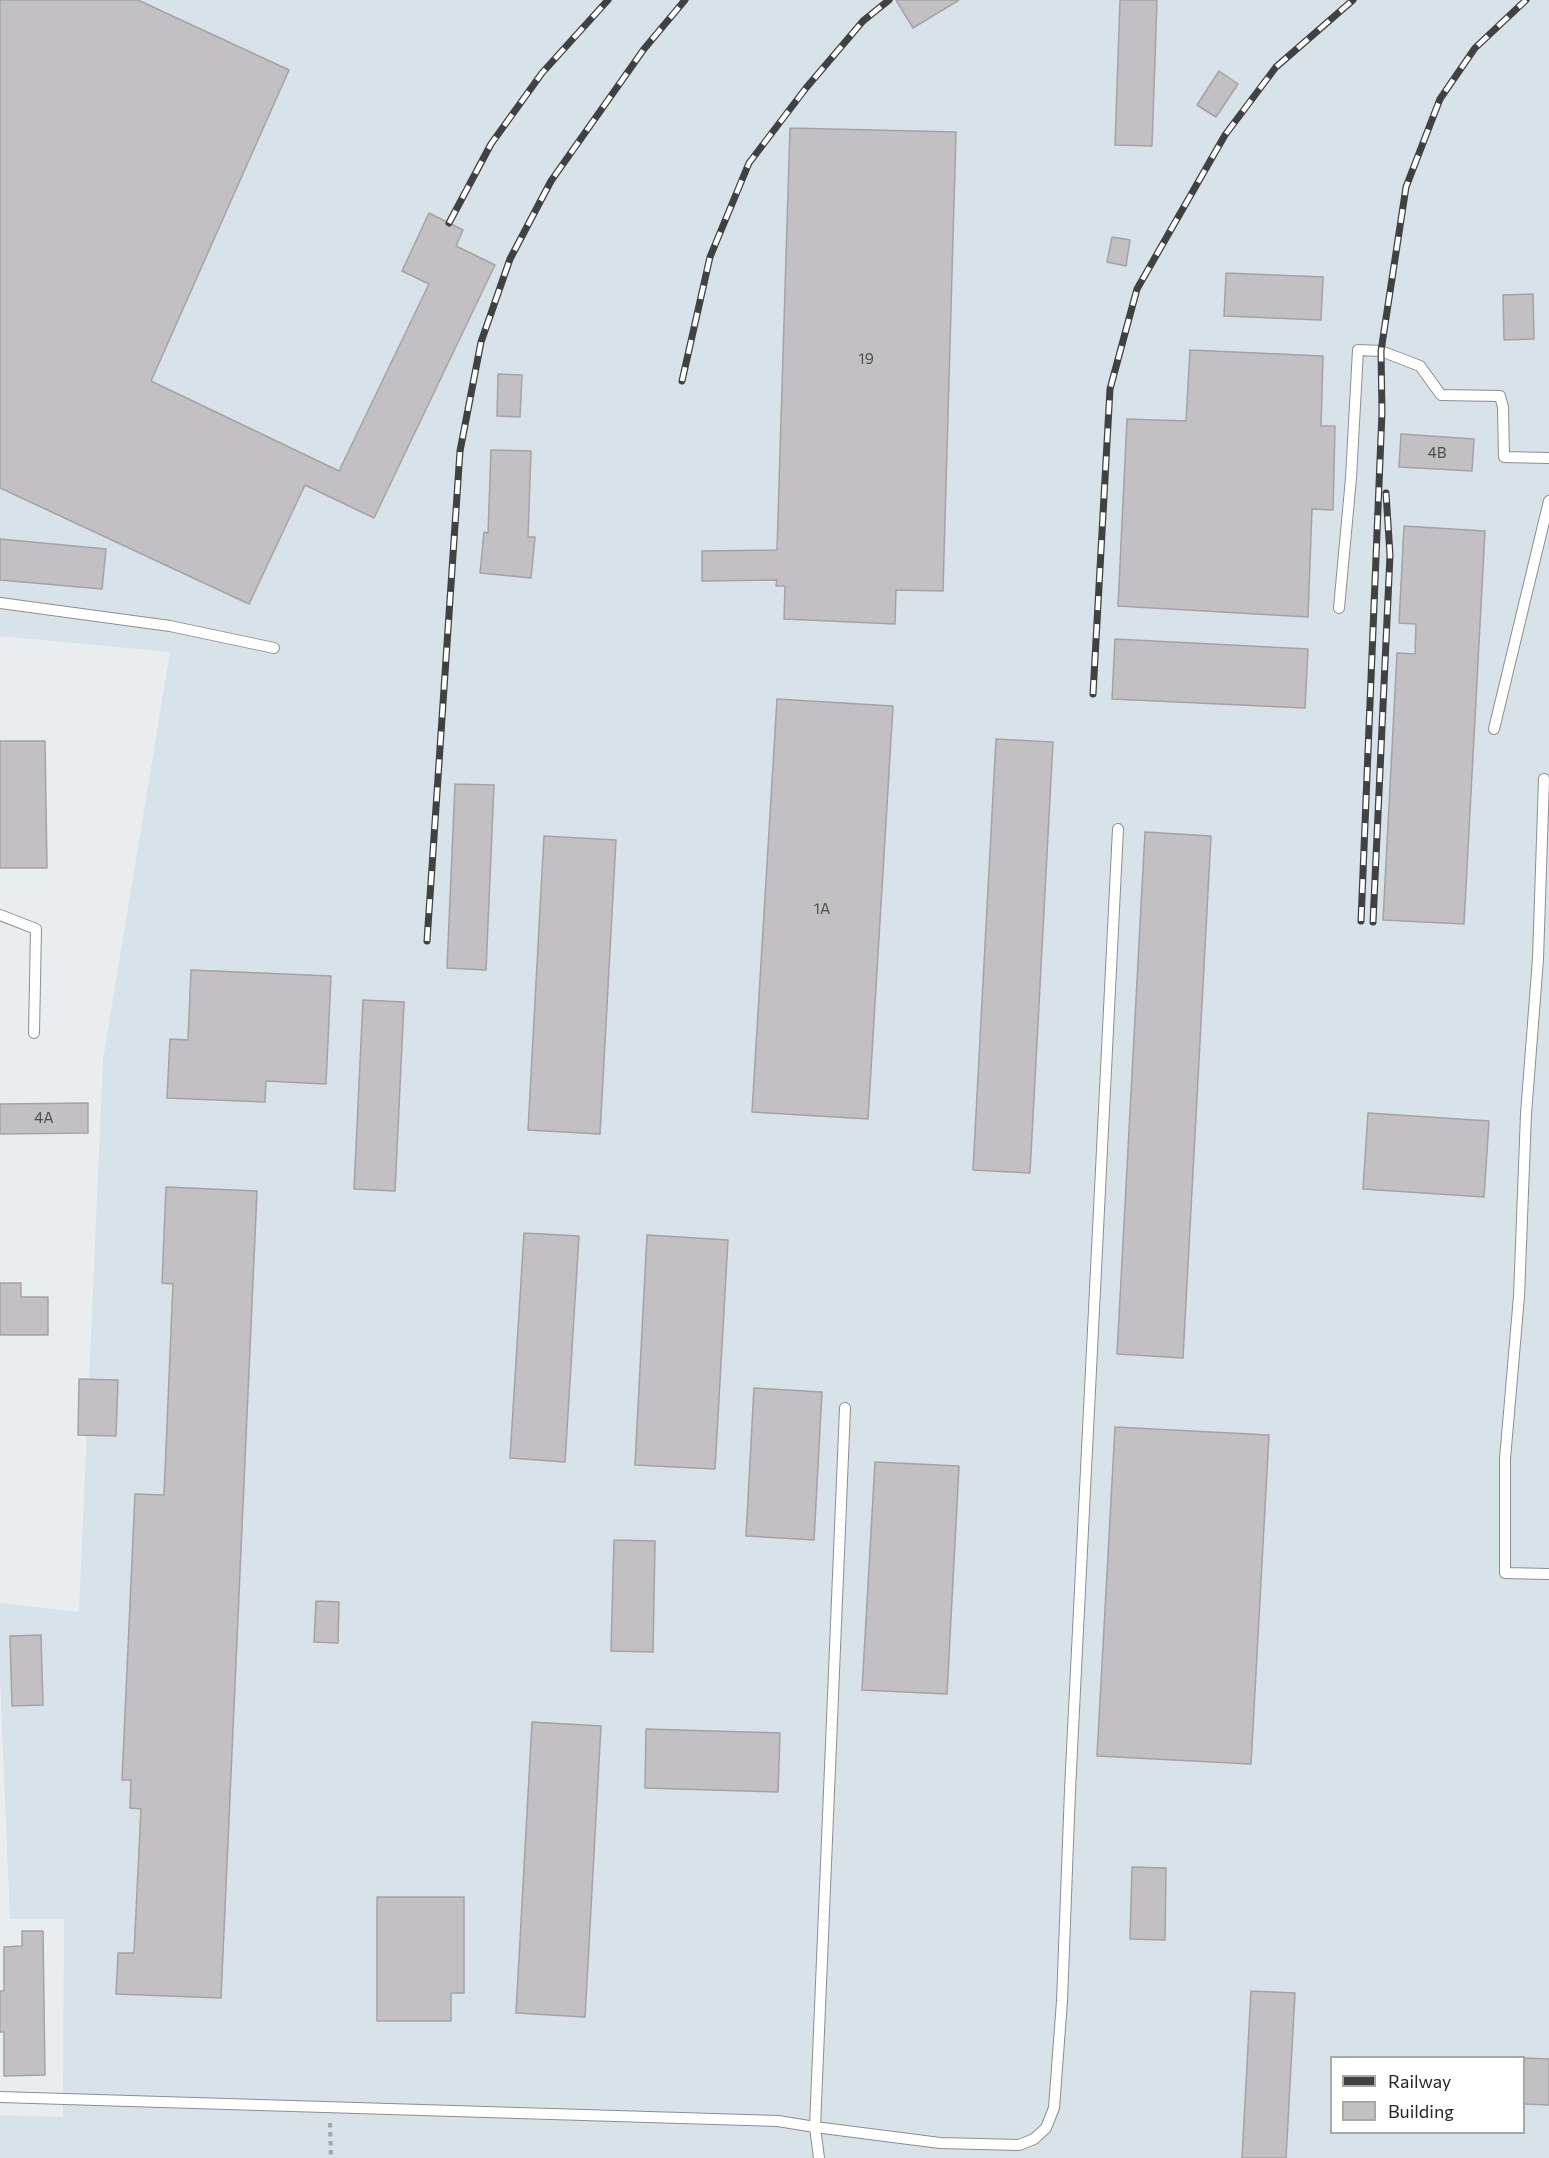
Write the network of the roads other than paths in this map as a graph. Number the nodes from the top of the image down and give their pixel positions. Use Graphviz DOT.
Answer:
graph roads {
  1 [pos="1549,458"];
  2 [pos="1549,501"];
  3 [pos="0,603"];
  4 [pos="1339,608"];
  5 [pos="274,648"];
  6 [pos="1494,729"];
  7 [pos="1544,779"];
  8 [pos="1118,829"];
  9 [pos="0,915"];
  10 [pos="34,1033"];
  11 [pos="845,1408"];
  12 [pos="1549,1574"];
  13 [pos="0,2097"];
  14 [pos="815,2127"];
  15 [pos="819,2158"];
  1 -- 4 [label="lane"];
  2 -- 6 [label="lane"];
  3 -- 5 [label="lane"];
  7 -- 12 [label="lane"];
  8 -- 14 [label="lane"];
  9 -- 10 [label="lane"];
  11 -- 14 [label="lane"];
  13 -- 14 [label="lane"];
  14 -- 15 [label="lane"];
}
